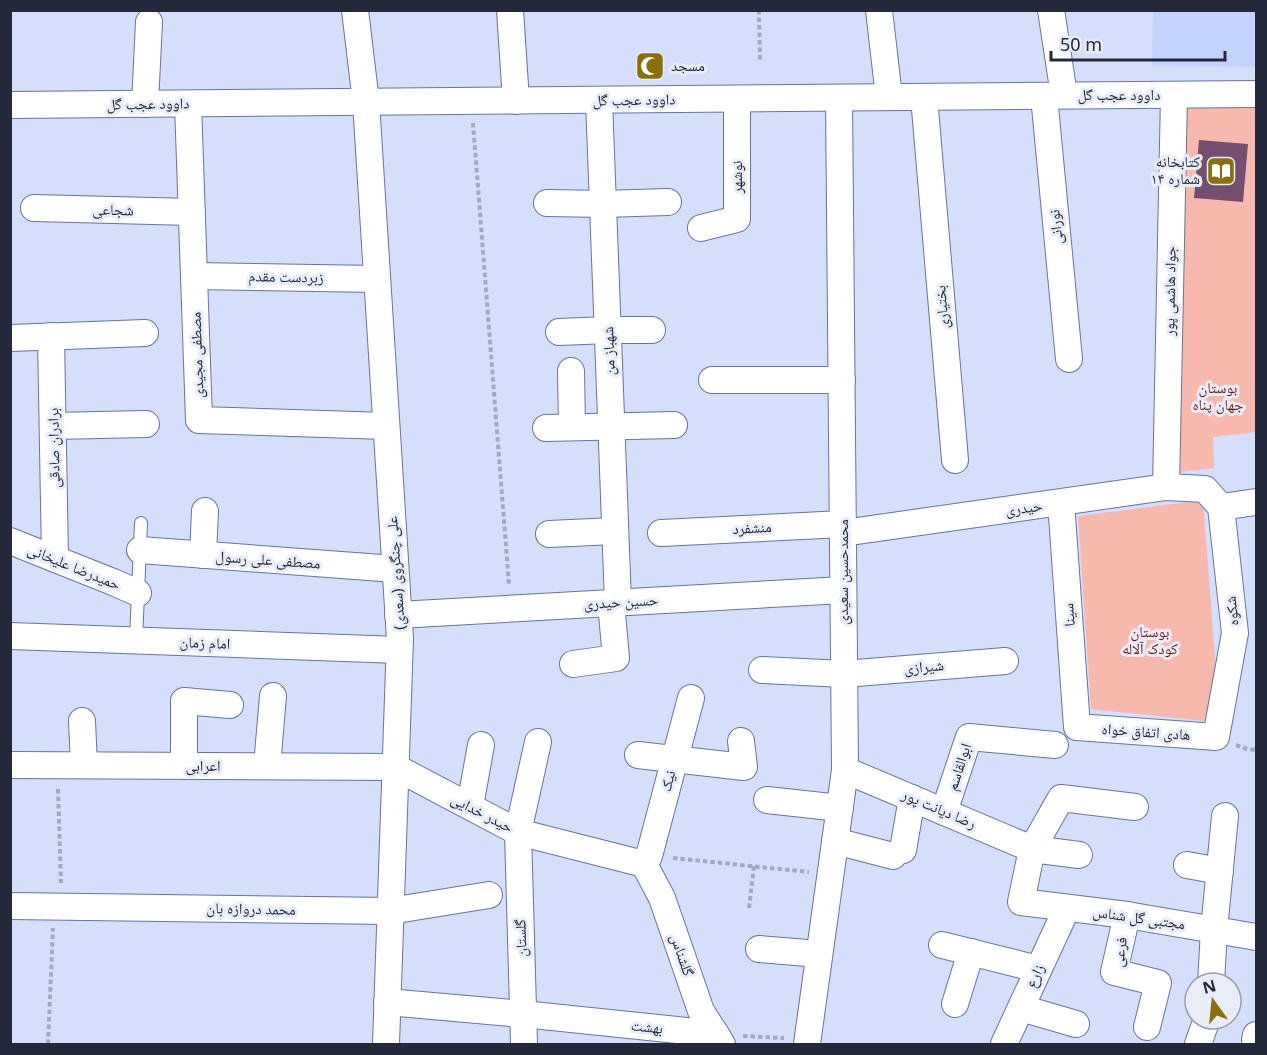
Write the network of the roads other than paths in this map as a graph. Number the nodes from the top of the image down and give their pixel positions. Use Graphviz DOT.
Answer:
graph roads {
  1 [pos="355,10"];
  2 [pos="510,10"];
  3 [pos="879,10"];
  4 [pos="1051,10"];
  5 [pos="149,22"];
  6 [pos="1257,94"];
  7 [pos="1174,95"];
  8 [pos="1054,96"];
  9 [pos="889,97"];
  10 [pos="924,97"];
  11 [pos="839,98"];
  12 [pos="737,99"];
  13 [pos="516,100"];
  14 [pos="599,100"];
  15 [pos="366,102"];
  16 [pos="145,104"];
  17 [pos="188,104"];
  18 [pos="10,105"];
  19 [pos="668,202"];
  20 [pos="547,203"];
  21 [pos="603,204"];
  22 [pos="34,208"];
  23 [pos="192,212"];
  24 [pos="701,228"];
  25 [pos="194,276"];
  26 [pos="377,279"];
  27 [pos="608,330"];
  28 [pos="652,330"];
  29 [pos="559,332"];
  30 [pos="145,333"];
  31 [pos="51,336"];
  32 [pos="10,338"];
  33 [pos="1069,359"];
  34 [pos="572,371"];
  35 [pos="712,380"];
  36 [pos="842,380"];
  37 [pos="146,424"];
  38 [pos="674,425"];
  39 [pos="53,426"];
  40 [pos="386,426"];
  41 [pos="612,426"];
  42 [pos="572,427"];
  43 [pos="546,428"];
  44 [pos="955,460"];
  45 [pos="1166,487"];
  46 [pos="1213,498"];
  47 [pos="1061,502"];
  48 [pos="1257,502"];
  49 [pos="205,511"];
  50 [pos="141,523"];
  51 [pos="843,529"];
  52 [pos="615,531"];
  53 [pos="661,533"];
  54 [pos="549,534"];
  55 [pos="10,541"];
  56 [pos="140,550"];
  57 [pos="202,555"];
  58 [pos="55,559"];
  59 [pos="395,569"];
  60 [pos="843,590"];
  61 [pos="138,593"];
  62 [pos="615,602"];
  63 [pos="398,615"];
  64 [pos="1246,631"];
  65 [pos="10,636"];
  66 [pos="136,640"];
  67 [pos="399,650"];
  68 [pos="1005,661"];
  69 [pos="573,664"];
  70 [pos="762,670"];
  71 [pos="844,674"];
  72 [pos="273,696"];
  73 [pos="691,698"];
  74 [pos="230,705"];
  75 [pos="82,721"];
  76 [pos="1077,727"];
  77 [pos="1216,737"];
  78 [pos="741,741"];
  79 [pos="538,742"];
  80 [pos="481,745"];
  81 [pos="1055,745"];
  82 [pos="638,754"];
  83 [pos="673,759"];
  84 [pos="10,765"];
  85 [pos="84,765"];
  86 [pos="184,766"];
  87 [pos="267,766"];
  88 [pos="395,767"];
  89 [pos="845,770"];
  90 [pos="912,798"];
  91 [pos="767,800"];
  92 [pos="470,806"];
  93 [pos="1135,807"];
  94 [pos="840,808"];
  95 [pos="944,812"];
  96 [pos="1225,816"];
  97 [pos="518,832"];
  98 [pos="835,841"];
  99 [pos="1032,849"];
  100 [pos="1079,855"];
  101 [pos="646,860"];
  102 [pos="1187,865"];
  103 [pos="1220,871"];
  104 [pos="489,895"];
  105 [pos="10,906"];
  106 [pos="1067,908"];
  107 [pos="390,911"];
  108 [pos="1126,915"];
  109 [pos="1214,930"];
  110 [pos="1256,934"];
  111 [pos="942,945"];
  112 [pos="759,949"];
  113 [pos="972,952"];
  114 [pos="819,954"];
  115 [pos="1038,969"];
  116 [pos="1212,971"];
  117 [pos="387,1002"];
  118 [pos="955,1004"];
  119 [pos="1021,1008"];
  120 [pos="524,1014"];
  121 [pos="1076,1024"];
  122 [pos="1147,1027"];
  123 [pos="719,1040"];
  124 [pos="807,1042"];
  125 [pos="386,1044"];
  126 [pos="524,1044"];
  127 [pos="1004,1044"];
  1 -- 15 [label="street, علی چنگروی (سعدی)"];
  2 -- 13 [label="street"];
  3 -- 9 [label="street"];
  4 -- 8 [label="street, نورانی"];
  5 -- 16 [label="street"];
  6 -- 7 [label="street, داوود عجب گل"];
  7 -- 8 [label="street, داوود عجب گل"];
  7 -- 45 [label="street, جواد هاشمی پور"];
  8 -- 10 [label="street, داوود عجب گل"];
  8 -- 33 [label="street, نورانی"];
  9 -- 10 [label="street, داوود عجب گل"];
  9 -- 11 [label="street, داوود عجب گل"];
  10 -- 44 [label="street, بختیاری"];
  11 -- 12 [label="street, داوود عجب گل"];
  11 -- 36 [label="street, محمدحسین سعیدی"];
  12 -- 14 [label="street, داوود عجب گل"];
  12 -- 24 [label="street, نوشهر"];
  13 -- 14 [label="street, داوود عجب گل"];
  13 -- 15 [label="street, داوود عجب گل"];
  14 -- 21 [label="street, شهباز من"];
  15 -- 17 [label="street, داوود عجب گل"];
  15 -- 26 [label="street, علی چنگروی (سعدی)"];
  16 -- 17 [label="street, داوود عجب گل"];
  16 -- 18 [label="street, داوود عجب گل"];
  17 -- 23 [label="street, مصطفی مجیدی"];
  19 -- 21 [label="street"];
  20 -- 21 [label="street"];
  21 -- 27 [label="street, شهباز من"];
  22 -- 23 [label="street, شجاعی"];
  23 -- 25 [label="street, مصطفی مجیدی"];
  25 -- 26 [label="street, زبردست مقدم"];
  25 -- 40 [label="street, مصطفی مجیدی"];
  26 -- 40 [label="street, علی چنگروی (سعدی)"];
  27 -- 28 [label="street"];
  27 -- 29 [label="street"];
  27 -- 41 [label="street, شهباز من"];
  30 -- 31 [label="street"];
  31 -- 32 [label="street"];
  31 -- 39 [label="street, برادران صادقی"];
  34 -- 42 [label="street"];
  35 -- 36 [label="street"];
  36 -- 51 [label="street, محمدحسین سعیدی"];
  37 -- 39 [label="street"];
  38 -- 41 [label="street"];
  39 -- 58 [label="street, برادران صادقی"];
  40 -- 59 [label="street, علی چنگروی (سعدی)"];
  41 -- 42 [label="street"];
  41 -- 52 [label="street, شهباز من"];
  42 -- 43 [label="street"];
  45 -- 46 [label="street, حیدری"];
  45 -- 47 [label="street, حیدری"];
  46 -- 48 [label="street, حیدری"];
  46 -- 64 [label="street, شکوه"];
  47 -- 51 [label="street, حیدری"];
  47 -- 76 [label="street, سینا"];
  49 -- 57 [label="street"];
  50 -- 56 [label="lane"];
  51 -- 53 [label="street, منشفرد"];
  51 -- 60 [label="street, محمدحسین سعیدی"];
  52 -- 54 [label="street"];
  52 -- 62 [label="street, شهباز من"];
  55 -- 58 [label="street, حمیدرضا علیخانی"];
  56 -- 57 [label="street, مصطفی علی رسول"];
  56 -- 61 [label="lane"];
  57 -- 59 [label="street, مصطفی علی رسول"];
  58 -- 61 [label="street, حمیدرضا علیخانی"];
  59 -- 63 [label="street, علی چنگروی (سعدی)"];
  60 -- 62 [label="street, حسین حیدری"];
  60 -- 71 [label="street, محمدحسین سعیدی"];
  61 -- 66 [label="lane"];
  62 -- 63 [label="street, حسین حیدری"];
  62 -- 69 [label="street, شهباز من"];
  63 -- 67 [label="street, علی چنگروی (سعدی)"];
  64 -- 77 [label="street, شکوه"];
  65 -- 66 [label="street, امام زمان"];
  66 -- 67 [label="street, امام زمان"];
  67 -- 88 [label="street, علی چنگروی (سعدی)"];
  68 -- 71 [label="street, شیرازی"];
  70 -- 71 [label="street, شیرازی"];
  71 -- 89 [label="street, محمدحسین سعیدی"];
  72 -- 87 [label="street"];
  73 -- 83 [label="street, نیک"];
  74 -- 86 [label="street"];
  75 -- 85 [label="street"];
  76 -- 77 [label="street, هادی اتفاق خواه"];
  78 -- 83 [label="street"];
  79 -- 97 [label="street, گلستان"];
  80 -- 92 [label="street"];
  81 -- 95 [label="street, ابوالقاسم"];
  82 -- 83 [label="street"];
  83 -- 101 [label="street, نیک"];
  84 -- 85 [label="street, اعرابی"];
  85 -- 86 [label="street, اعرابی"];
  86 -- 87 [label="street, اعرابی"];
  87 -- 88 [label="street, اعرابی"];
  88 -- 92 [label="street, حیدر خدایی"];
  88 -- 107 [label="street, علی چنگروی (سعدی)"];
  89 -- 90 [label="street, رضا دیانت پور"];
  89 -- 94 [label="street, محمدحسین سعیدی"];
  90 -- 95 [label="street, رضا دیانت پور"];
  90 -- 98 [label="street"];
  91 -- 94 [label="street"];
  92 -- 97 [label="street, حیدر خدایی"];
  93 -- 99 [label="street"];
  94 -- 98 [label="street, محمدحسین سعیدی"];
  95 -- 99 [label="street, رضا دیانت پور"];
  96 -- 103 [label="street"];
  97 -- 101 [label="street, حیدر خدایی"];
  97 -- 120 [label="street, گلستان"];
  98 -- 114 [label="street, محمدحسین سعیدی"];
  99 -- 100 [label="street, رضا دیانت پور"];
  99 -- 106 [label="street, مجتبی گل شناس"];
  101 -- 123 [label="street, گلشناس"];
  102 -- 103 [label="street"];
  103 -- 109 [label="street"];
  104 -- 107 [label="street, محمد دروازه بان"];
  105 -- 107 [label="street, محمد دروازه بان"];
  106 -- 108 [label="street, مجتبی گل شناس"];
  106 -- 115 [label="street, زارع"];
  107 -- 117 [label="street, علی چنگروی (سعدی)"];
  108 -- 109 [label="street, مجتبی گل شناس"];
  108 -- 122 [label="street, فرعی"];
  109 -- 110 [label="street, مجتبی گل شناس"];
  109 -- 116 [label="street"];
  111 -- 113 [label="street"];
  112 -- 114 [label="street"];
  113 -- 115 [label="street"];
  113 -- 118 [label="street"];
  114 -- 124 [label="street, محمدحسین سعیدی"];
  115 -- 119 [label="street, زارع"];
  117 -- 120 [label="street, بهشت"];
  117 -- 125 [label="street, علی چنگروی (سعدی)"];
  119 -- 121 [label="street"];
  119 -- 127 [label="street, زارع"];
  120 -- 123 [label="street, بهشت"];
  120 -- 126 [label="street, گلستان"];
}
